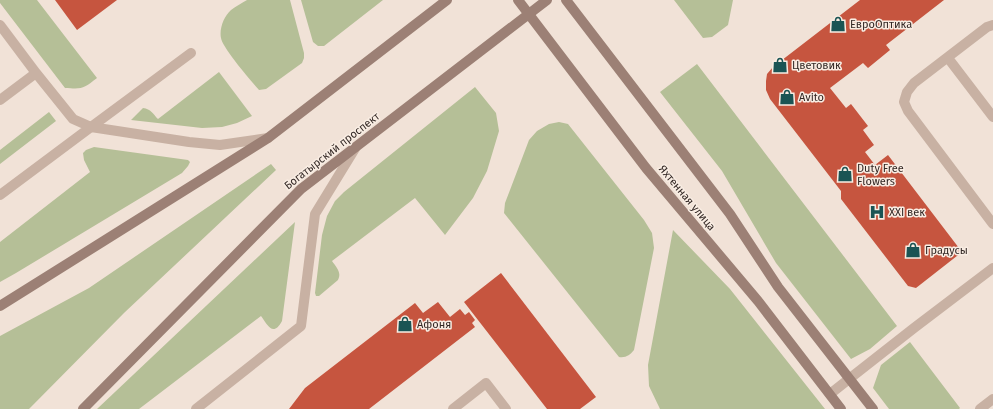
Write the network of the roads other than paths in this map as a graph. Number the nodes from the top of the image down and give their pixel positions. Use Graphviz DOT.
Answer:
graph roads {
  1 [pos="447,0"];
  2 [pos="518,0"];
  3 [pos="547,0"];
  4 [pos="566,0"];
  5 [pos="528,14"];
  6 [pos="0,25"];
  7 [pos="993,25"];
  8 [pos="191,53"];
  9 [pos="948,58"];
  10 [pos="36,73"];
  11 [pos="0,100"];
  12 [pos="993,117"];
  13 [pos="91,127"];
  14 [pos="268,138"];
  15 [pos="356,147"];
  16 [pos="0,195"];
  17 [pos="993,224"];
  18 [pos="993,268"];
  19 [pos="0,306"];
  20 [pos="849,379"];
  21 [pos="830,394"];
  22 [pos="993,399"];
  23 [pos="83,409"];
  24 [pos="196,409"];
  25 [pos="453,409"];
  26 [pos="506,409"];
  27 [pos="841,409"];
  28 [pos="873,409"];
  29 [pos="980,409"];
  1 -- 14 [label="main road"];
  2 -- 5 [label="main road, Яхтенная улица"];
  3 -- 5 [label="main road, Богатырский проспект"];
  4 -- 20 [label="main road, Яхтенная улица"];
  5 -- 15 [label="main road, Богатырский проспект"];
  5 -- 21 [label="main road, Яхтенная улица"];
  6 -- 10 [label="street"];
  7 -- 9 [label="street"];
  8 -- 13 [label="street"];
  9 -- 12 [label="street"];
  9 -- 17 [label="street"];
  10 -- 11 [label="street"];
  10 -- 13 [label="street"];
  13 -- 14 [label="street"];
  13 -- 16 [label="street"];
  14 -- 19 [label="main road"];
  15 -- 23 [label="main road, Богатырский проспект"];
  15 -- 24 [label="street"];
  18 -- 20 [label="street"];
  20 -- 21 [label="street"];
  20 -- 28 [label="main road, Яхтенная улица"];
  21 -- 27 [label="main road, Яхтенная улица"];
  22 -- 29 [label="street"];
  25 -- 26 [label="street"];
}
